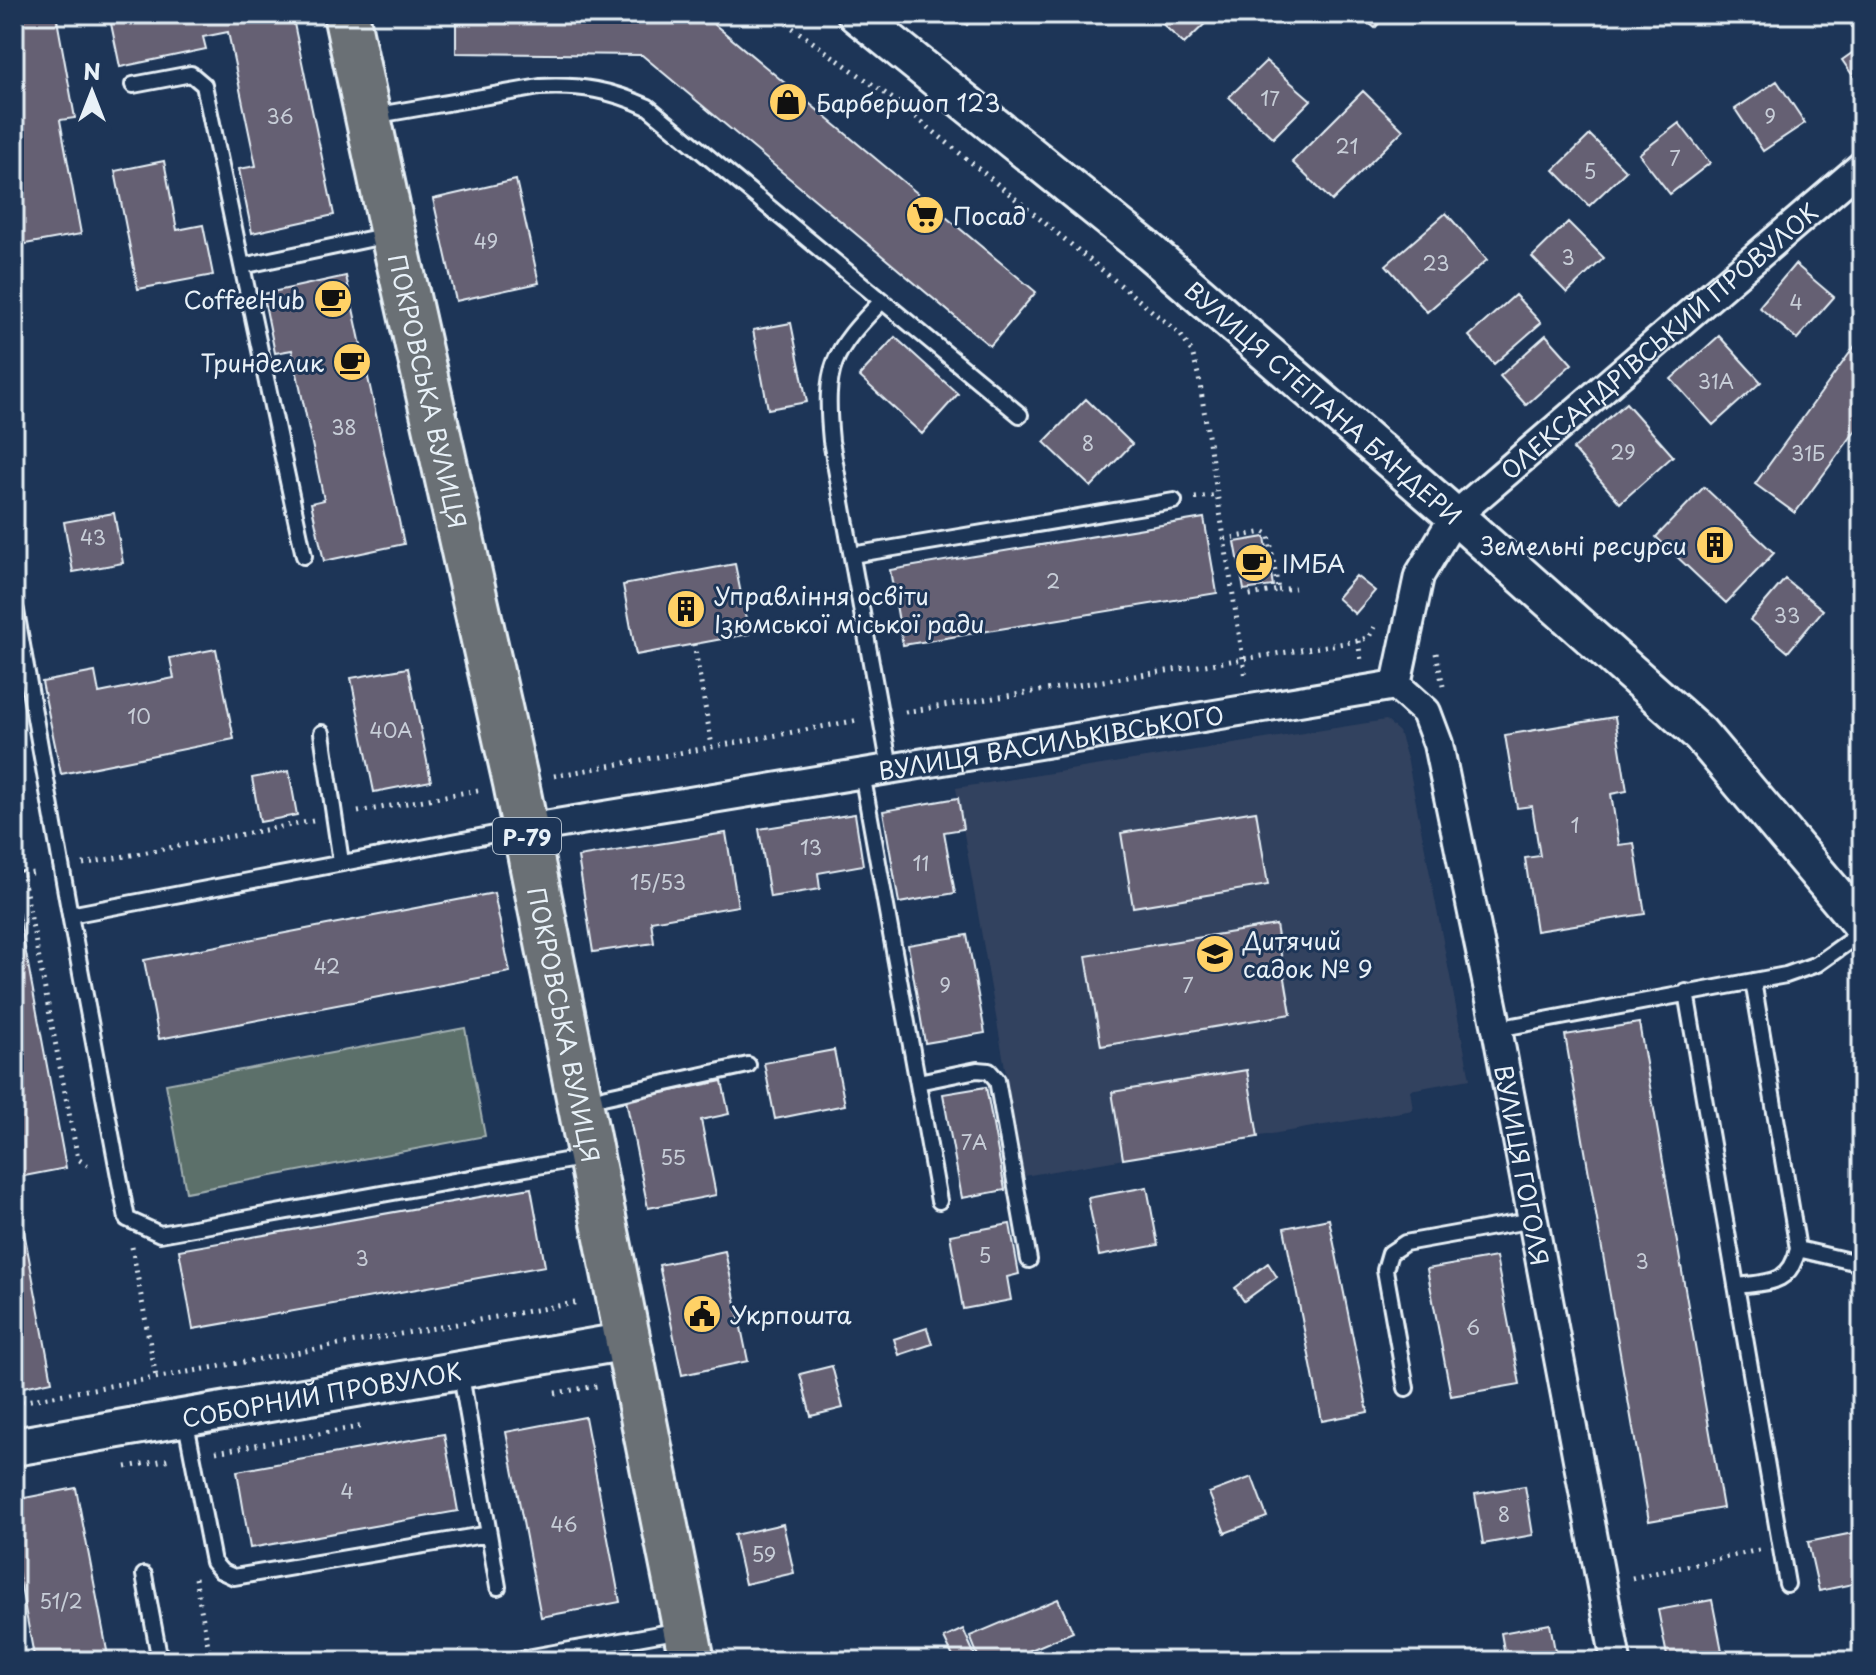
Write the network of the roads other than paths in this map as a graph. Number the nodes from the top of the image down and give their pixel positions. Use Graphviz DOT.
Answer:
graph roads {
  1 [pos="346,14"];
  2 [pos="856,14"];
  3 [pos="133,85"];
  4 [pos="367,117"];
  5 [pos="1862,166"];
  6 [pos="393,234"];
  7 [pos="242,266"];
  8 [pos="882,301"];
  9 [pos="1020,415"];
  10 [pos="1174,501"];
  11 [pos="1455,516"];
  12 [pos="852,555"];
  13 [pos="304,556"];
  14 [pos="16,611"];
  15 [pos="1396,685"];
  16 [pos="322,733"];
  17 [pos="890,768"];
  18 [pos="862,773"];
  19 [pos="526,829"];
  20 [pos="341,862"];
  21 [pos="70,915"];
  22 [pos="1862,929"];
  23 [pos="1753,981"];
  24 [pos="1686,992"];
  25 [pos="1497,1029"];
  26 [pos="748,1065"];
  27 [pos="918,1082"];
  28 [pos="603,1097"];
  29 [pos="592,1156"];
  30 [pos="939,1201"];
  31 [pos="1533,1220"];
  32 [pos="1798,1249"];
  33 [pos="1029,1260"];
  34 [pos="1862,1264"];
  35 [pos="1736,1286"];
  36 [pos="628,1341"];
  37 [pos="460,1370"];
  38 [pos="1406,1388"];
  39 [pos="185,1418"];
  40 [pos="14,1447"];
  41 [pos="489,1534"];
  42 [pos="144,1575"];
  43 [pos="1787,1584"];
  44 [pos="498,1587"];
  45 [pos="689,1645"];
  46 [pos="160,1661"];
  47 [pos="510,1661"];
  48 [pos="1616,1661"];
  1 -- 4 [label="main road, ПОКРОВСЬКА ВУЛИЦЯ / Р-79"];
  2 -- 11 [label="street, ВУЛИЦЯ СТЕПАНА БАНДЕРИ"];
  3 -- 7 [label="lane"];
  4 -- 6 [label="main road, ПОКРОВСЬКА ВУЛИЦЯ / Р-79"];
  4 -- 8 [label="lane"];
  5 -- 11 [label="street, ОЛЕКСАНДРІВСЬКИЙ ПРОВУЛОК"];
  6 -- 7 [label="lane"];
  6 -- 19 [label="main road, ПОКРОВСЬКА ВУЛИЦЯ / Р-79"];
  7 -- 13 [label="lane"];
  8 -- 9 [label="lane"];
  8 -- 12 [label="lane"];
  10 -- 12 [label="lane"];
  11 -- 15 [label="street"];
  11 -- 22 [label="street, ВУЛИЦЯ СТЕПАНА БАНДЕРИ"];
  12 -- 17 [label="lane"];
  14 -- 21 [label="lane"];
  15 -- 17 [label="street, ВУЛИЦЯ ВАСИЛЬКІВСЬКОГО"];
  15 -- 25 [label="street, ВУЛИЦЯ ГОГОЛЯ"];
  16 -- 20 [label="lane"];
  17 -- 18 [label="street, ВУЛИЦЯ ВАСИЛЬКІВСЬКОГО"];
  18 -- 19 [label="street, ВУЛИЦЯ ВАСИЛЬКІВСЬКОГО"];
  18 -- 27 [label="lane"];
  19 -- 20 [label="lane"];
  19 -- 29 [label="main road, ПОКРОВСЬКА ВУЛИЦЯ / Р-79"];
  20 -- 21 [label="lane"];
  21 -- 29 [label="lane"];
  22 -- 23 [label="lane"];
  23 -- 24 [label="lane"];
  23 -- 32 [label="lane"];
  24 -- 25 [label="lane"];
  24 -- 35 [label="lane"];
  25 -- 31 [label="street, ВУЛИЦЯ ГОГОЛЯ"];
  26 -- 28 [label="lane"];
  27 -- 30 [label="lane"];
  27 -- 33 [label="lane"];
  29 -- 36 [label="main road, ПОКРОВСЬКА ВУЛИЦЯ / Р-79"];
  31 -- 38 [label="lane"];
  31 -- 48 [label="street, ВУЛИЦЯ ГОГОЛЯ"];
  32 -- 34 [label="lane"];
  32 -- 35 [label="lane"];
  35 -- 43 [label="lane"];
  36 -- 37 [label="street, СОБОРНИЙ ПРОВУЛОК"];
  36 -- 45 [label="main road, ПОКРОВСЬКА ВУЛИЦЯ / Р-79"];
  37 -- 39 [label="street, СОБОРНИЙ ПРОВУЛОК"];
  37 -- 41 [label="lane"];
  39 -- 40 [label="street, СОБОРНИЙ ПРОВУЛОК"];
  39 -- 41 [label="lane"];
  41 -- 44 [label="lane"];
  42 -- 46 [label="lane"];
  45 -- 47 [label="lane"];
}
